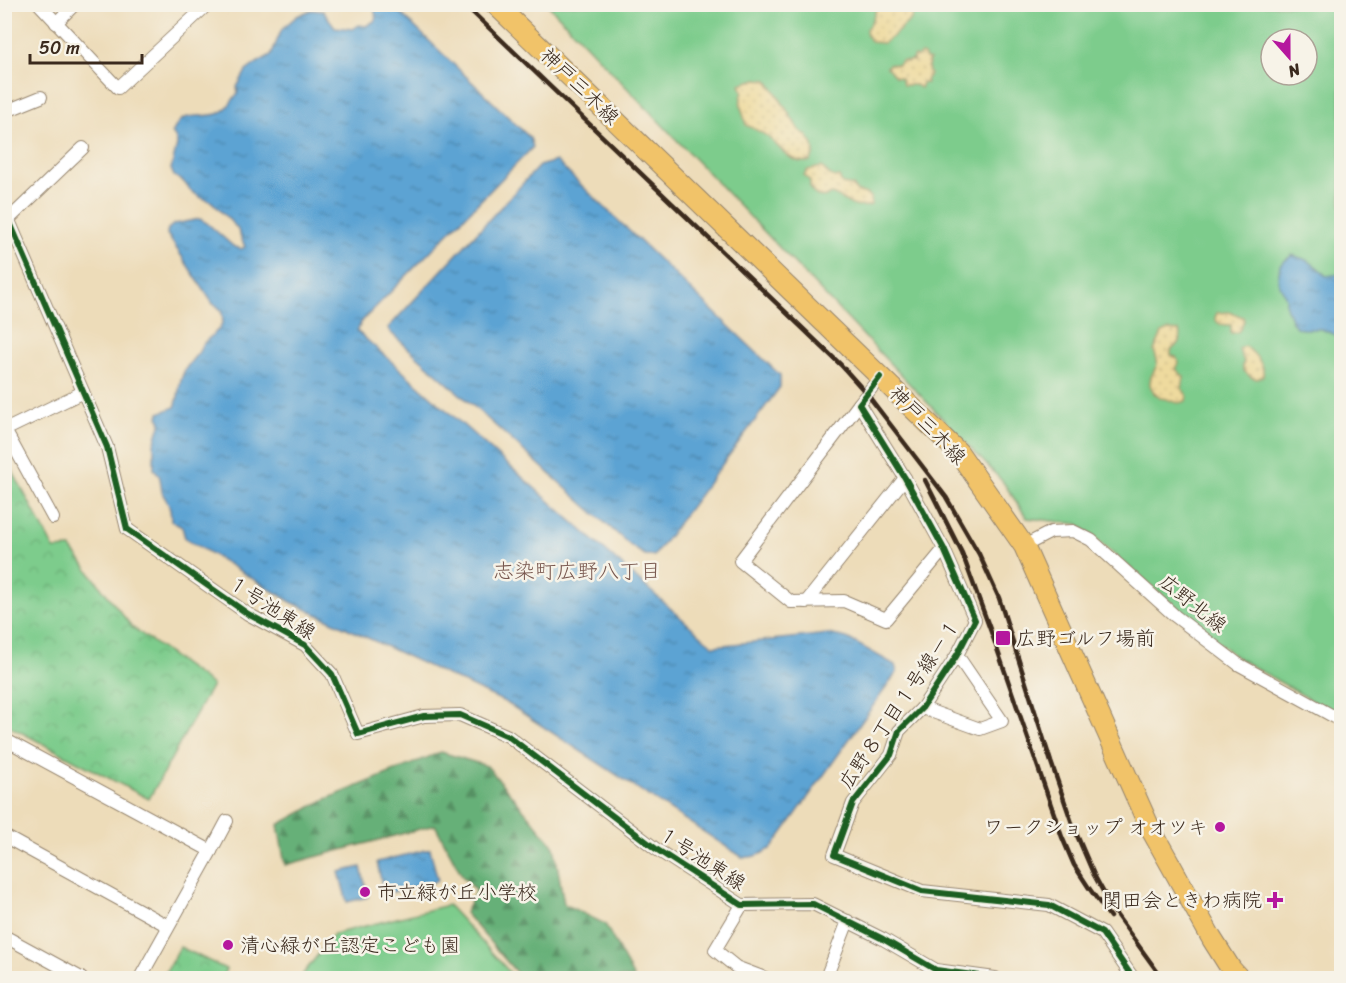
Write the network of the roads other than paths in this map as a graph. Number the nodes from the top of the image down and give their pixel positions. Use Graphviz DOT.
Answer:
graph roads {
  1 [pos="39,4"];
  2 [pos="75,4"];
  3 [pos="208,4"];
  4 [pos="495,4"];
  5 [pos="56,23"];
  6 [pos="41,97"];
  7 [pos="4,112"];
  8 [pos="83,148"];
  9 [pos="7,214"];
  10 [pos="880,377"];
  11 [pos="83,392"];
  12 [pos="859,404"];
  13 [pos="905,478"];
  14 [pos="52,518"];
  15 [pos="1024,546"];
  16 [pos="944,549"];
  17 [pos="806,602"];
  18 [pos="957,655"];
  19 [pos="922,708"];
  20 [pos="1341,721"];
  21 [pos="4,739"];
  22 [pos="227,821"];
  23 [pos="4,836"];
  24 [pos="211,851"];
  25 [pos="742,905"];
  26 [pos="848,921"];
  27 [pos="168,926"];
  28 [pos="4,936"];
  29 [pos="81,978"];
  30 [pos="140,978"];
  31 [pos="765,978"];
  32 [pos="826,978"];
  33 [pos="995,978"];
  34 [pos="1133,978"];
  35 [pos="1239,978"];
  1 -- 5 [label="street"];
  2 -- 5 [label="street"];
  3 -- 5 [label="street"];
  4 -- 10 [label="main road, 神戸三木線"];
  6 -- 7 [label="street"];
  8 -- 9 [label="street"];
  9 -- 11 [label="street, １号池東線"];
  10 -- 12 [label="street"];
  10 -- 15 [label="main road, 神戸三木線"];
  11 -- 14 [label="street"];
  11 -- 25 [label="street, １号池東線"];
  12 -- 13 [label="street, 広野８丁目１号線ー１"];
  12 -- 17 [label="street"];
  13 -- 16 [label="street, 広野８丁目１号線ー１"];
  13 -- 17 [label="street"];
  15 -- 20 [label="street, 広野北線"];
  15 -- 35 [label="main road, 神戸三木線"];
  16 -- 17 [label="street"];
  16 -- 18 [label="street, 広野８丁目１号線ー１"];
  18 -- 19 [label="street, 広野８丁目１号線ー１"];
  18 -- 19 [label="street"];
  19 -- 34 [label="street, 広野８丁目１号線ー１"];
  21 -- 24 [label="street"];
  22 -- 24 [label="street"];
  23 -- 27 [label="street"];
  24 -- 27 [label="street"];
  25 -- 26 [label="street, １号池東線"];
  25 -- 31 [label="street"];
  26 -- 32 [label="street"];
  26 -- 33 [label="street, １号池東線"];
  27 -- 30 [label="street"];
  28 -- 29 [label="street"];
}
